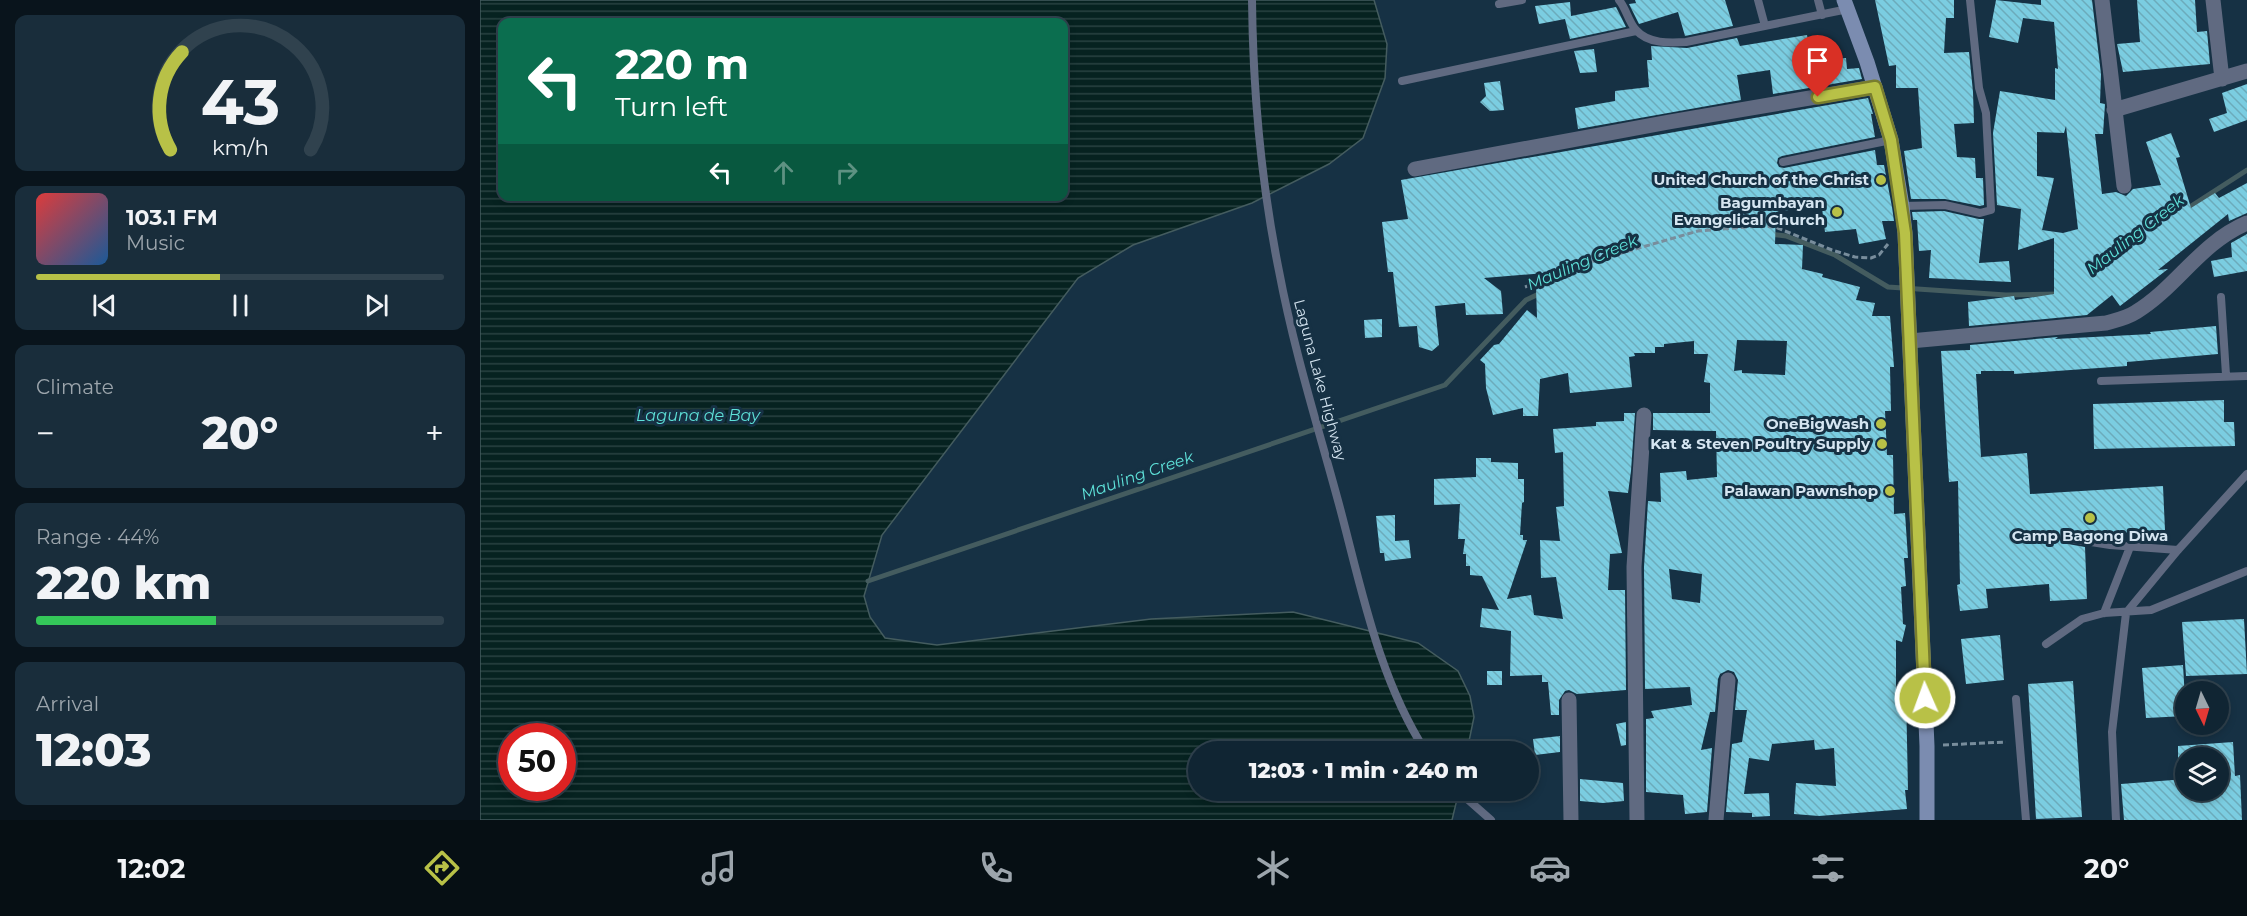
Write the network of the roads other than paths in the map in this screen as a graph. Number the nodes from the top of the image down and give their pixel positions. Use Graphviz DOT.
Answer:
graph roads {
  1 [pos="1252,0"];
  2 [pos="1522,0"];
  3 [pos="1619,0"];
  4 [pos="1758,0"];
  5 [pos="1818,0"];
  6 [pos="1970,0"];
  7 [pos="2102,0"];
  8 [pos="2212,0"];
  9 [pos="1499,4"];
  10 [pos="1846,5"];
  11 [pos="1822,15"];
  12 [pos="1765,26"];
  13 [pos="1636,31"];
  14 [pos="2247,71"];
  15 [pos="2222,79"];
  16 [pos="1402,81"];
  17 [pos="1875,87"];
  18 [pos="2114,110"];
  19 [pos="1891,140"];
  20 [pos="1783,162"];
  21 [pos="1416,169"];
  22 [pos="2124,186"];
  23 [pos="1902,206"];
  24 [pos="2247,223"];
  25 [pos="2221,297"];
  26 [pos="1909,337"];
  27 [pos="2226,375"];
  28 [pos="2247,376"];
  29 [pos="2101,381"];
  30 [pos="1644,415"];
  31 [pos="2247,474"];
  32 [pos="2066,538"];
  33 [pos="2130,547"];
  34 [pos="2178,550"];
  35 [pos="2247,571"];
  36 [pos="2104,613"];
  37 [pos="2126,613"];
  38 [pos="2046,644"];
  39 [pos="1728,681"];
  40 [pos="2016,699"];
  41 [pos="1569,700"];
  42 [pos="1420,741"];
  43 [pos="1469,801"];
  44 [pos="1491,820"];
  45 [pos="1571,820"];
  46 [pos="1637,820"];
  47 [pos="1716,820"];
  48 [pos="1927,820"];
  49 [pos="2026,820"];
  50 [pos="2116,820"];
  1 -- 42 [label="lane, Laguna Lake Highway"];
  2 -- 9 [label="lane"];
  3 -- 13 [label="lane"];
  4 -- 12 [label="lane"];
  5 -- 11 [label="lane"];
  6 -- 23 [label="lane"];
  7 -- 18 [label="street"];
  8 -- 15 [label="street"];
  10 -- 11 [label="lane"];
  10 -- 17 [label="main road"];
  11 -- 12 [label="lane"];
  12 -- 13 [label="lane"];
  13 -- 16 [label="lane"];
  14 -- 15 [label="street"];
  15 -- 18 [label="street"];
  17 -- 19 [label="main road"];
  17 -- 21 [label="street"];
  18 -- 22 [label="street"];
  19 -- 20 [label="lane"];
  19 -- 23 [label="main road"];
  23 -- 26 [label="main road"];
  24 -- 26 [label="street"];
  25 -- 27 [label="lane"];
  26 -- 48 [label="main road"];
  27 -- 28 [label="lane"];
  27 -- 29 [label="lane"];
  30 -- 46 [label="street"];
  31 -- 34 [label="lane"];
  32 -- 33 [label="lane"];
  33 -- 34 [label="lane"];
  33 -- 36 [label="lane"];
  34 -- 37 [label="lane"];
  35 -- 37 [label="lane"];
  36 -- 37 [label="lane"];
  36 -- 38 [label="lane"];
  37 -- 50 [label="lane"];
  39 -- 47 [label="street"];
  40 -- 49 [label="lane"];
  41 -- 45 [label="street"];
  43 -- 44 [label="lane"];
}
